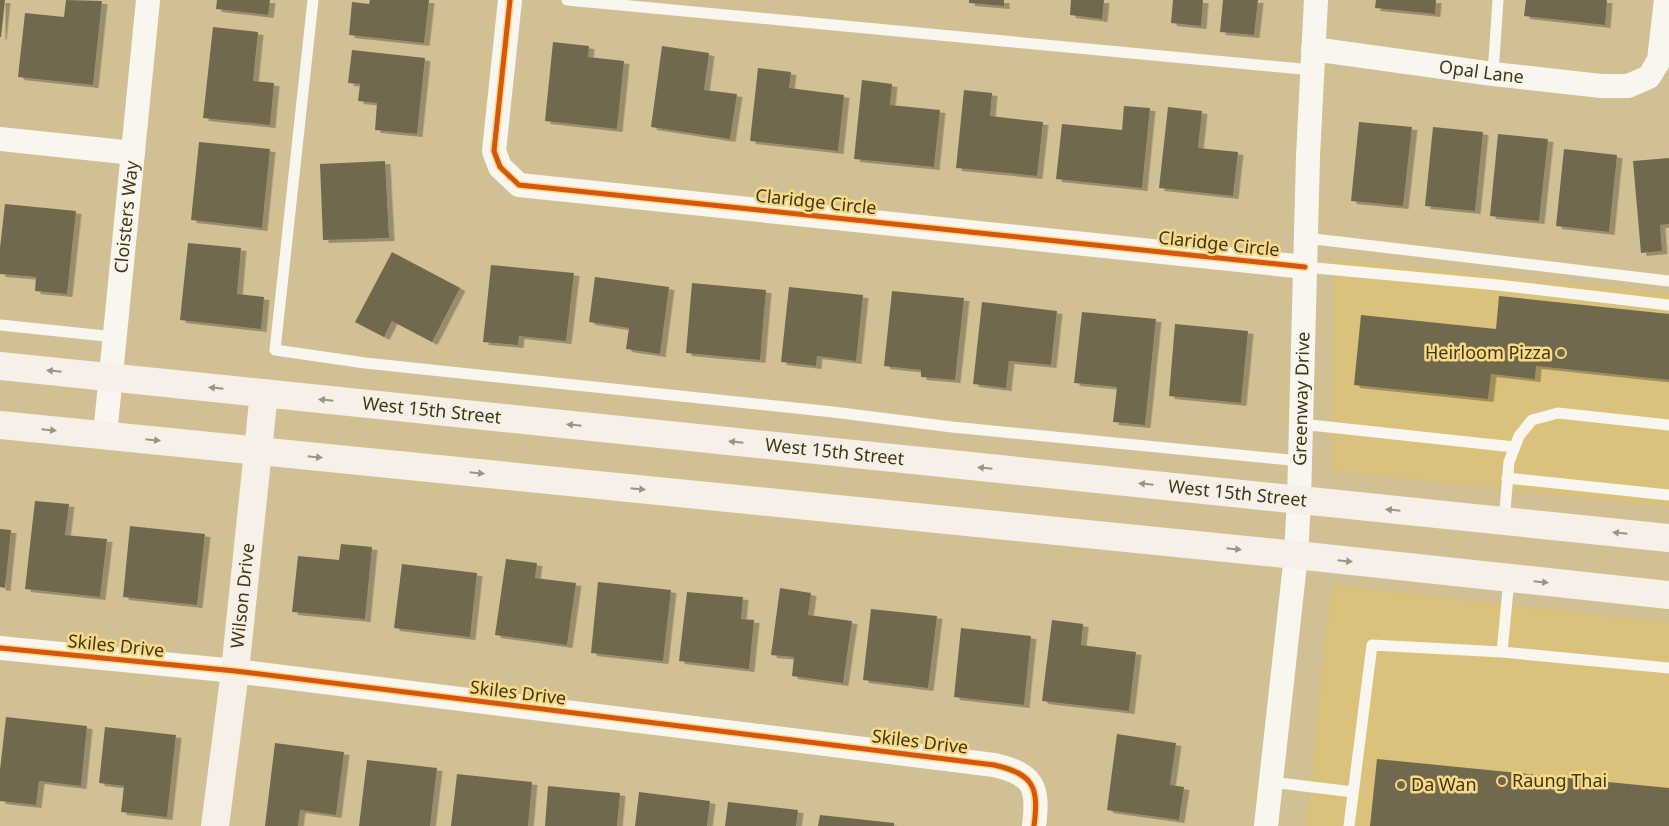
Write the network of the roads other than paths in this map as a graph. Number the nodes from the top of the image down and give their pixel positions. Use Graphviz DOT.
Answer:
graph roads {
  1 [pos="148,0"];
  2 [pos="313,0"];
  3 [pos="510,0"];
  4 [pos="567,0"];
  5 [pos="1316,0"];
  6 [pos="1498,0"];
  7 [pos="1666,0"];
  8 [pos="1312,60"];
  9 [pos="1493,74"];
  10 [pos="0,139"];
  11 [pos="133,153"];
  12 [pos="1306,238"];
  13 [pos="1306,267"];
  14 [pos="1669,281"];
  15 [pos="1669,305"];
  16 [pos="0,325"];
  17 [pos="115,337"];
  18 [pos="0,366"];
  19 [pos="110,377"];
  20 [pos="264,393"];
  21 [pos="1301,424"];
  22 [pos="0,425"];
  23 [pos="1669,425"];
  24 [pos="105,435"];
  25 [pos="1514,447"];
  26 [pos="258,451"];
  27 [pos="1300,461"];
  28 [pos="1507,478"];
  29 [pos="1669,495"];
  30 [pos="1299,500"];
  31 [pos="1504,522"];
  32 [pos="1669,538"];
  33 [pos="1296,555"];
  34 [pos="1509,579"];
  35 [pos="1669,595"];
  36 [pos="0,648"];
  37 [pos="1502,652"];
  38 [pos="1669,668"];
  39 [pos="235,671"];
  40 [pos="1271,782"];
  41 [pos="1353,792"];
  42 [pos="215,826"];
  43 [pos="1034,826"];
  44 [pos="1266,826"];
  45 [pos="1349,826"];
  1 -- 11 [label="street, Cloisters Way"];
  2 -- 27 [label="lane"];
  3 -- 13 [label="street, Claridge Circle"];
  4 -- 8 [label="lane"];
  5 -- 8 [label="street, Greenway Drive"];
  6 -- 9 [label="lane"];
  7 -- 9 [label="street, Opal Lane"];
  8 -- 9 [label="street, Opal Lane"];
  8 -- 12 [label="street, Greenway Drive"];
  10 -- 11 [label="street"];
  11 -- 17 [label="street, Cloisters Way"];
  12 -- 13 [label="street, Greenway Drive"];
  12 -- 14 [label="lane"];
  13 -- 15 [label="lane"];
  13 -- 21 [label="street, Greenway Drive"];
  16 -- 17 [label="lane"];
  17 -- 19 [label="street, Cloisters Way"];
  19 -- 18 [label="main road, West 15th Street, one-way"];
  20 -- 19 [label="main road, West 15th Street, one-way"];
  19 -- 24 [label="street, Cloisters Way"];
  20 -- 26 [label="main road, Wilson Drive"];
  30 -- 20 [label="main road, West 15th Street, one-way"];
  21 -- 25 [label="lane"];
  21 -- 27 [label="street, Greenway Drive"];
  22 -- 24 [label="main road, one-way"];
  23 -- 25 [label="lane"];
  24 -- 26 [label="main road, one-way"];
  25 -- 28 [label="lane"];
  26 -- 33 [label="main road, one-way"];
  26 -- 39 [label="main road, Wilson Drive"];
  27 -- 30 [label="street, Greenway Drive"];
  28 -- 29 [label="lane"];
  28 -- 31 [label="lane"];
  31 -- 30 [label="main road, West 15th Street, one-way"];
  30 -- 33 [label="street, Greenway Drive"];
  32 -- 31 [label="main road, West 15th Street, one-way"];
  33 -- 34 [label="main road, one-way"];
  33 -- 40 [label="street, Greenway Drive"];
  34 -- 35 [label="main road, one-way"];
  34 -- 37 [label="lane"];
  36 -- 39 [label="street, Skiles Drive"];
  37 -- 38 [label="lane"];
  37 -- 41 [label="lane"];
  39 -- 42 [label="main road, Wilson Drive"];
  39 -- 43 [label="street, Skiles Drive"];
  40 -- 41 [label="lane"];
  40 -- 44 [label="street, Greenway Drive"];
  41 -- 45 [label="lane"];
}
